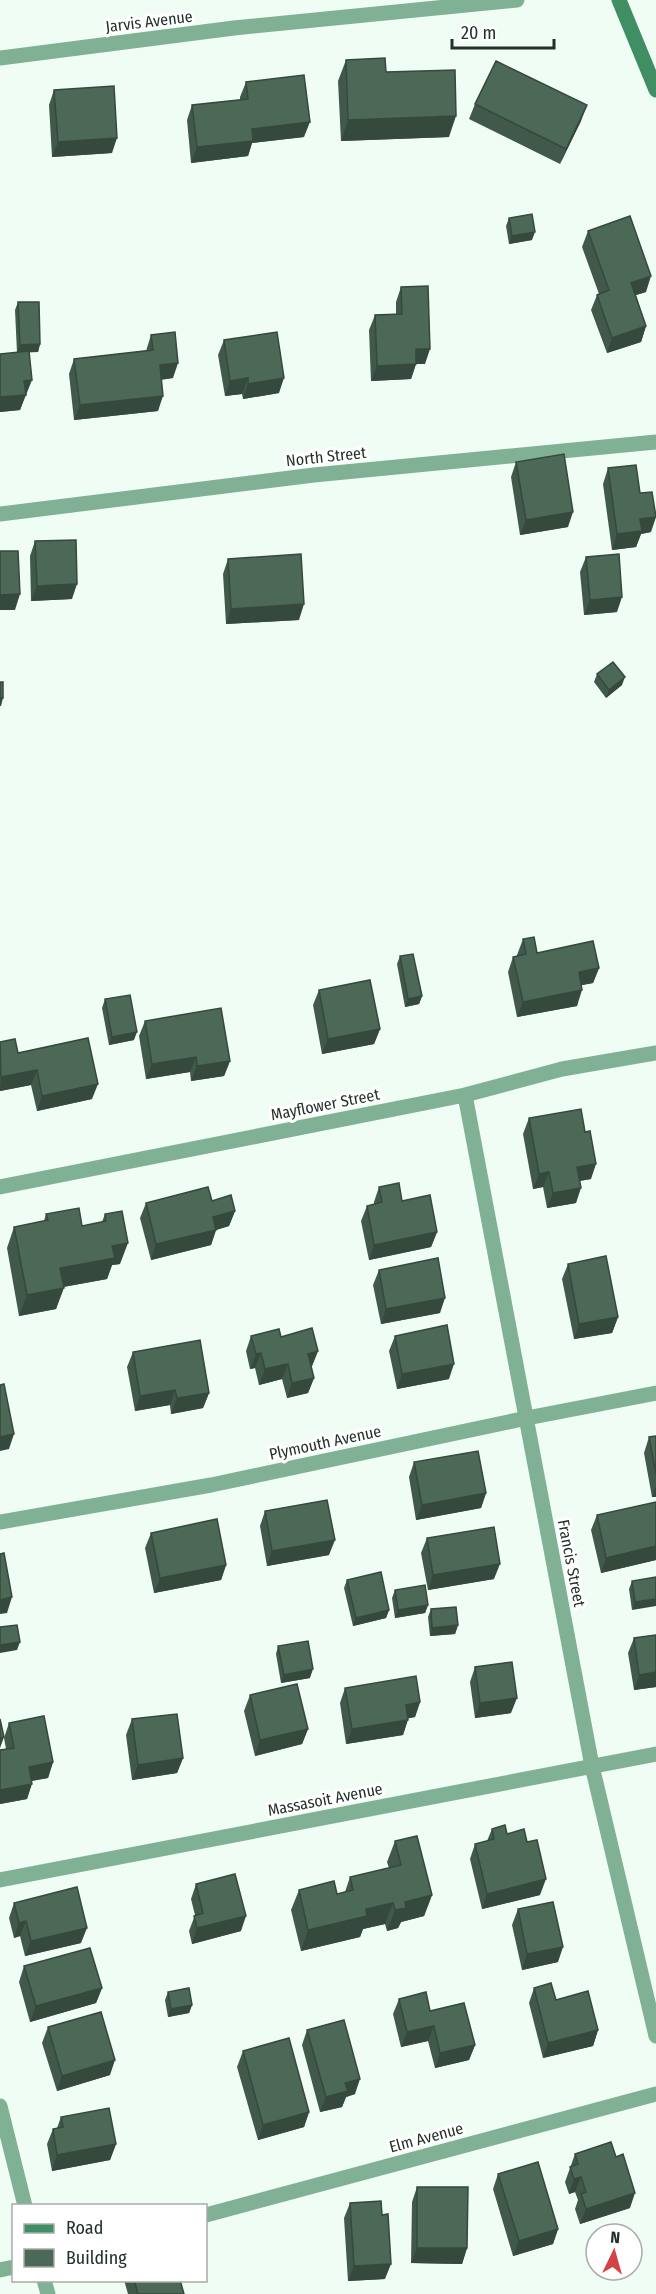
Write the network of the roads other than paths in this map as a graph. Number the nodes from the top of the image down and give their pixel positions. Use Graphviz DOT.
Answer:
graph roads {
  1 [pos="517,0"];
  2 [pos="619,0"];
  3 [pos="0,58"];
  4 [pos="656,90"];
  5 [pos="656,442"];
  6 [pos="0,514"];
  7 [pos="656,1053"];
  8 [pos="465,1095"];
  9 [pos="0,1187"];
  10 [pos="656,1393"];
  11 [pos="527,1418"];
  12 [pos="0,1522"];
  13 [pos="656,1754"];
  14 [pos="592,1766"];
  15 [pos="0,1880"];
  16 [pos="656,2036"];
  17 [pos="656,2094"];
  18 [pos="0,2106"];
  19 [pos="25,2204"];
  20 [pos="207,2215"];
  1 -- 3 [label="street, Jarvis Avenue"];
  2 -- 4 [label="main road"];
  5 -- 6 [label="street, North Street"];
  7 -- 8 [label="street, Mayflower Street"];
  8 -- 9 [label="street, Mayflower Street"];
  8 -- 11 [label="street, Francis Street"];
  10 -- 11 [label="street, Plymouth Avenue"];
  11 -- 12 [label="street, Plymouth Avenue"];
  11 -- 14 [label="street, Francis Street"];
  13 -- 14 [label="street, Massasoit Avenue"];
  14 -- 15 [label="street, Massasoit Avenue"];
  14 -- 16 [label="street, Francis Street"];
  17 -- 20 [label="street, Elm Avenue"];
  18 -- 19 [label="street"];
}
